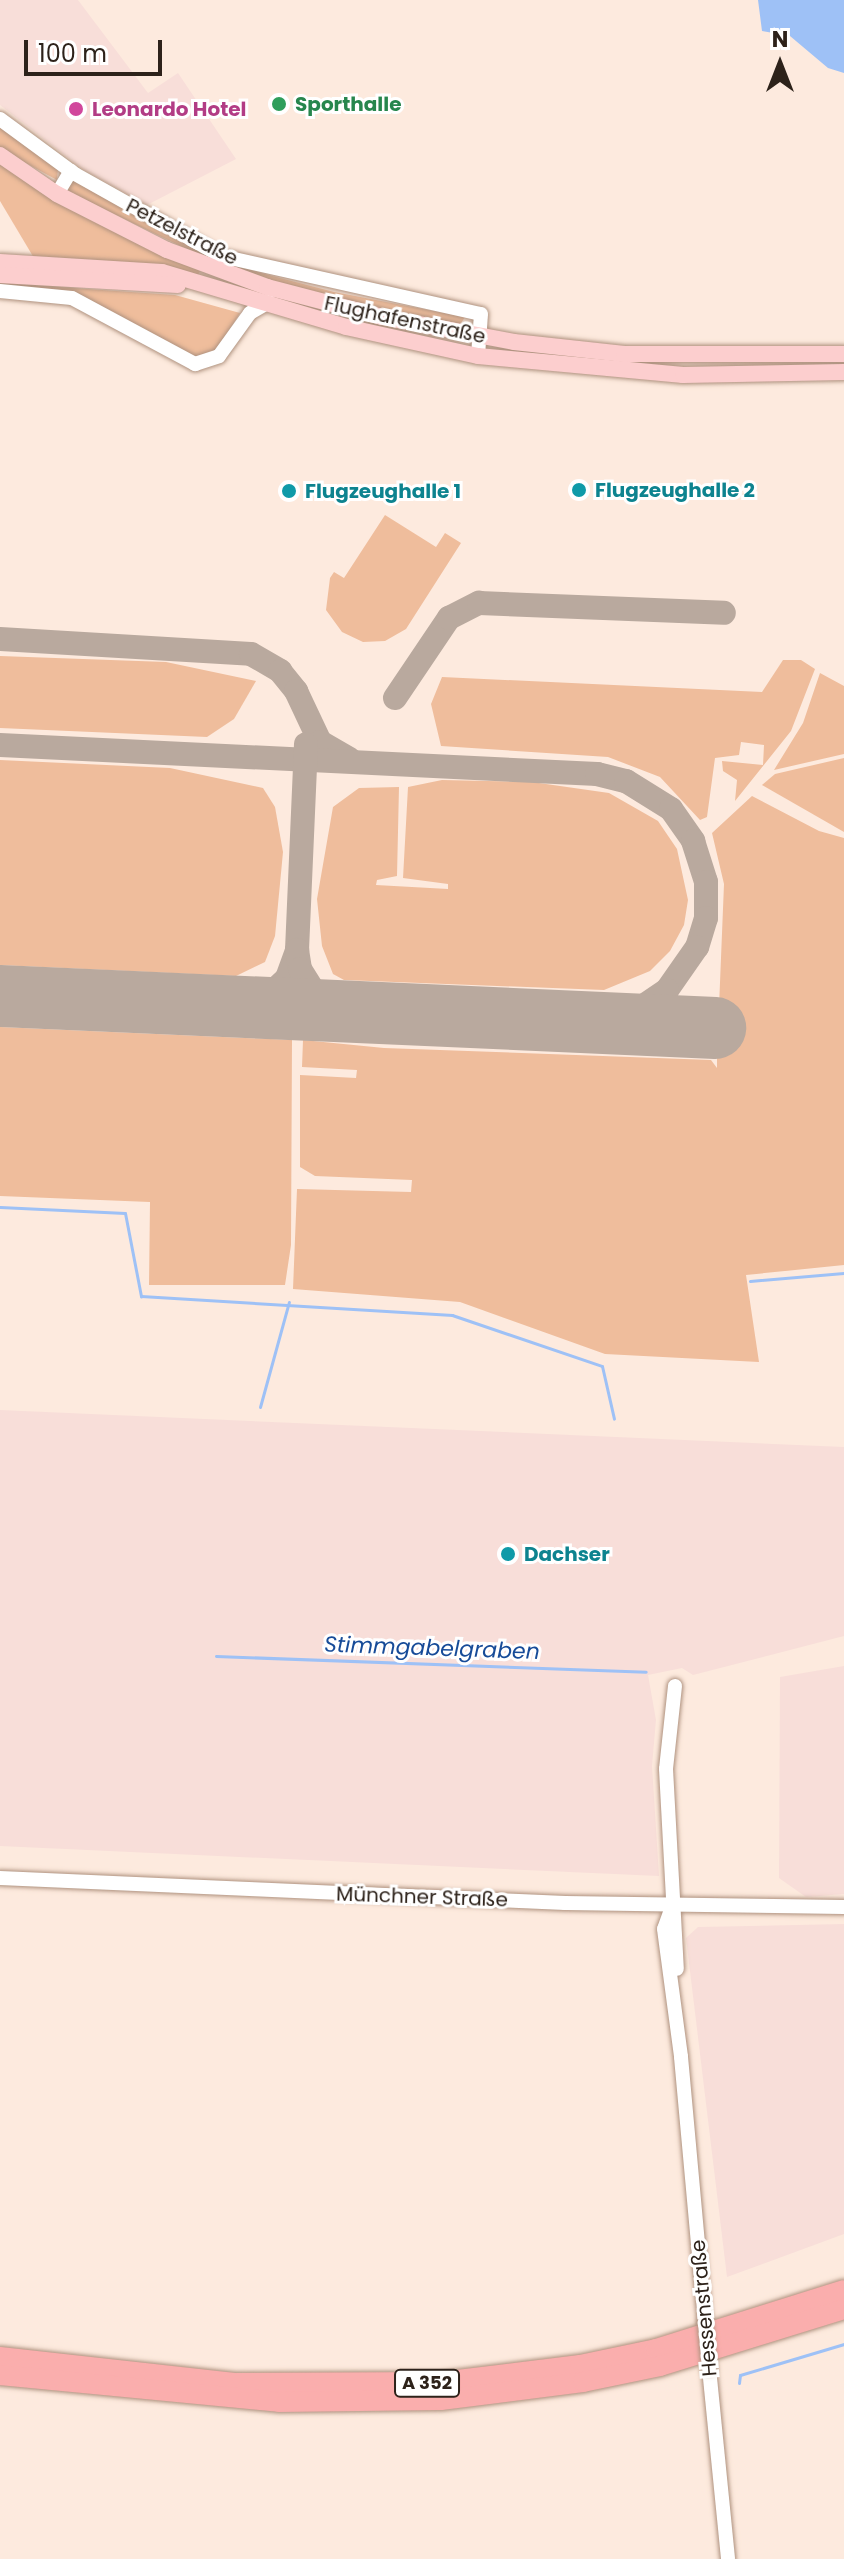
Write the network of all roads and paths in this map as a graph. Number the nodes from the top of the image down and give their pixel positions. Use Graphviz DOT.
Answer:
graph roads {
  1 [pos="0,119"];
  2 [pos="0,155"];
  3 [pos="71,171"];
  4 [pos="57,194"];
  5 [pos="0,262"];
  6 [pos="0,275"];
  7 [pos="0,291"];
  8 [pos="216,293"];
  9 [pos="242,294"];
  10 [pos="269,302"];
  11 [pos="477,314"];
  12 [pos="244,320"];
  13 [pos="461,333"];
  14 [pos="482,337"];
  15 [pos="844,354"];
  16 [pos="478,356"];
  17 [pos="844,372"];
  18 [pos="675,1686"];
  19 [pos="0,1878"];
  20 [pos="672,1907"];
  21 [pos="844,1907"];
  22 [pos="844,2290"];
  23 [pos="844,2309"];
  24 [pos="0,2357"];
  25 [pos="0,2375"];
  26 [pos="728,2559"];
  1 -- 3 [label="street, Petzelstraße"];
  2 -- 4 [label="main road, Flughafenstraße"];
  3 -- 4 [label="street"];
  3 -- 11 [label="street, Petzelstraße"];
  4 -- 13 [label="main road, Flughafenstraße"];
  5 -- 9 [label="main road, Flughafenstraße"];
  6 -- 8 [label="main road"];
  7 -- 12 [label="street"];
  8 -- 9 [label="main road"];
  8 -- 12 [label="street"];
  9 -- 10 [label="main road, Flughafenstraße"];
  10 -- 12 [label="street"];
  10 -- 16 [label="main road, Flughafenstraße"];
  11 -- 13 [label="street"];
  11 -- 14 [label="street"];
  13 -- 14 [label="main road, Flughafenstraße"];
  14 -- 15 [label="main road, Flughafenstraße"];
  14 -- 16 [label="street"];
  16 -- 17 [label="main road, Flughafenstraße"];
  18 -- 20 [label="street, Hessenstraße"];
  19 -- 20 [label="street, Münchner Straße"];
  20 -- 21 [label="street, Münchner Straße"];
  20 -- 26 [label="street, Hessenstraße, bridge"];
  22 -- 24 [label="highway, A 352"];
  23 -- 25 [label="highway, A 352"];
}
